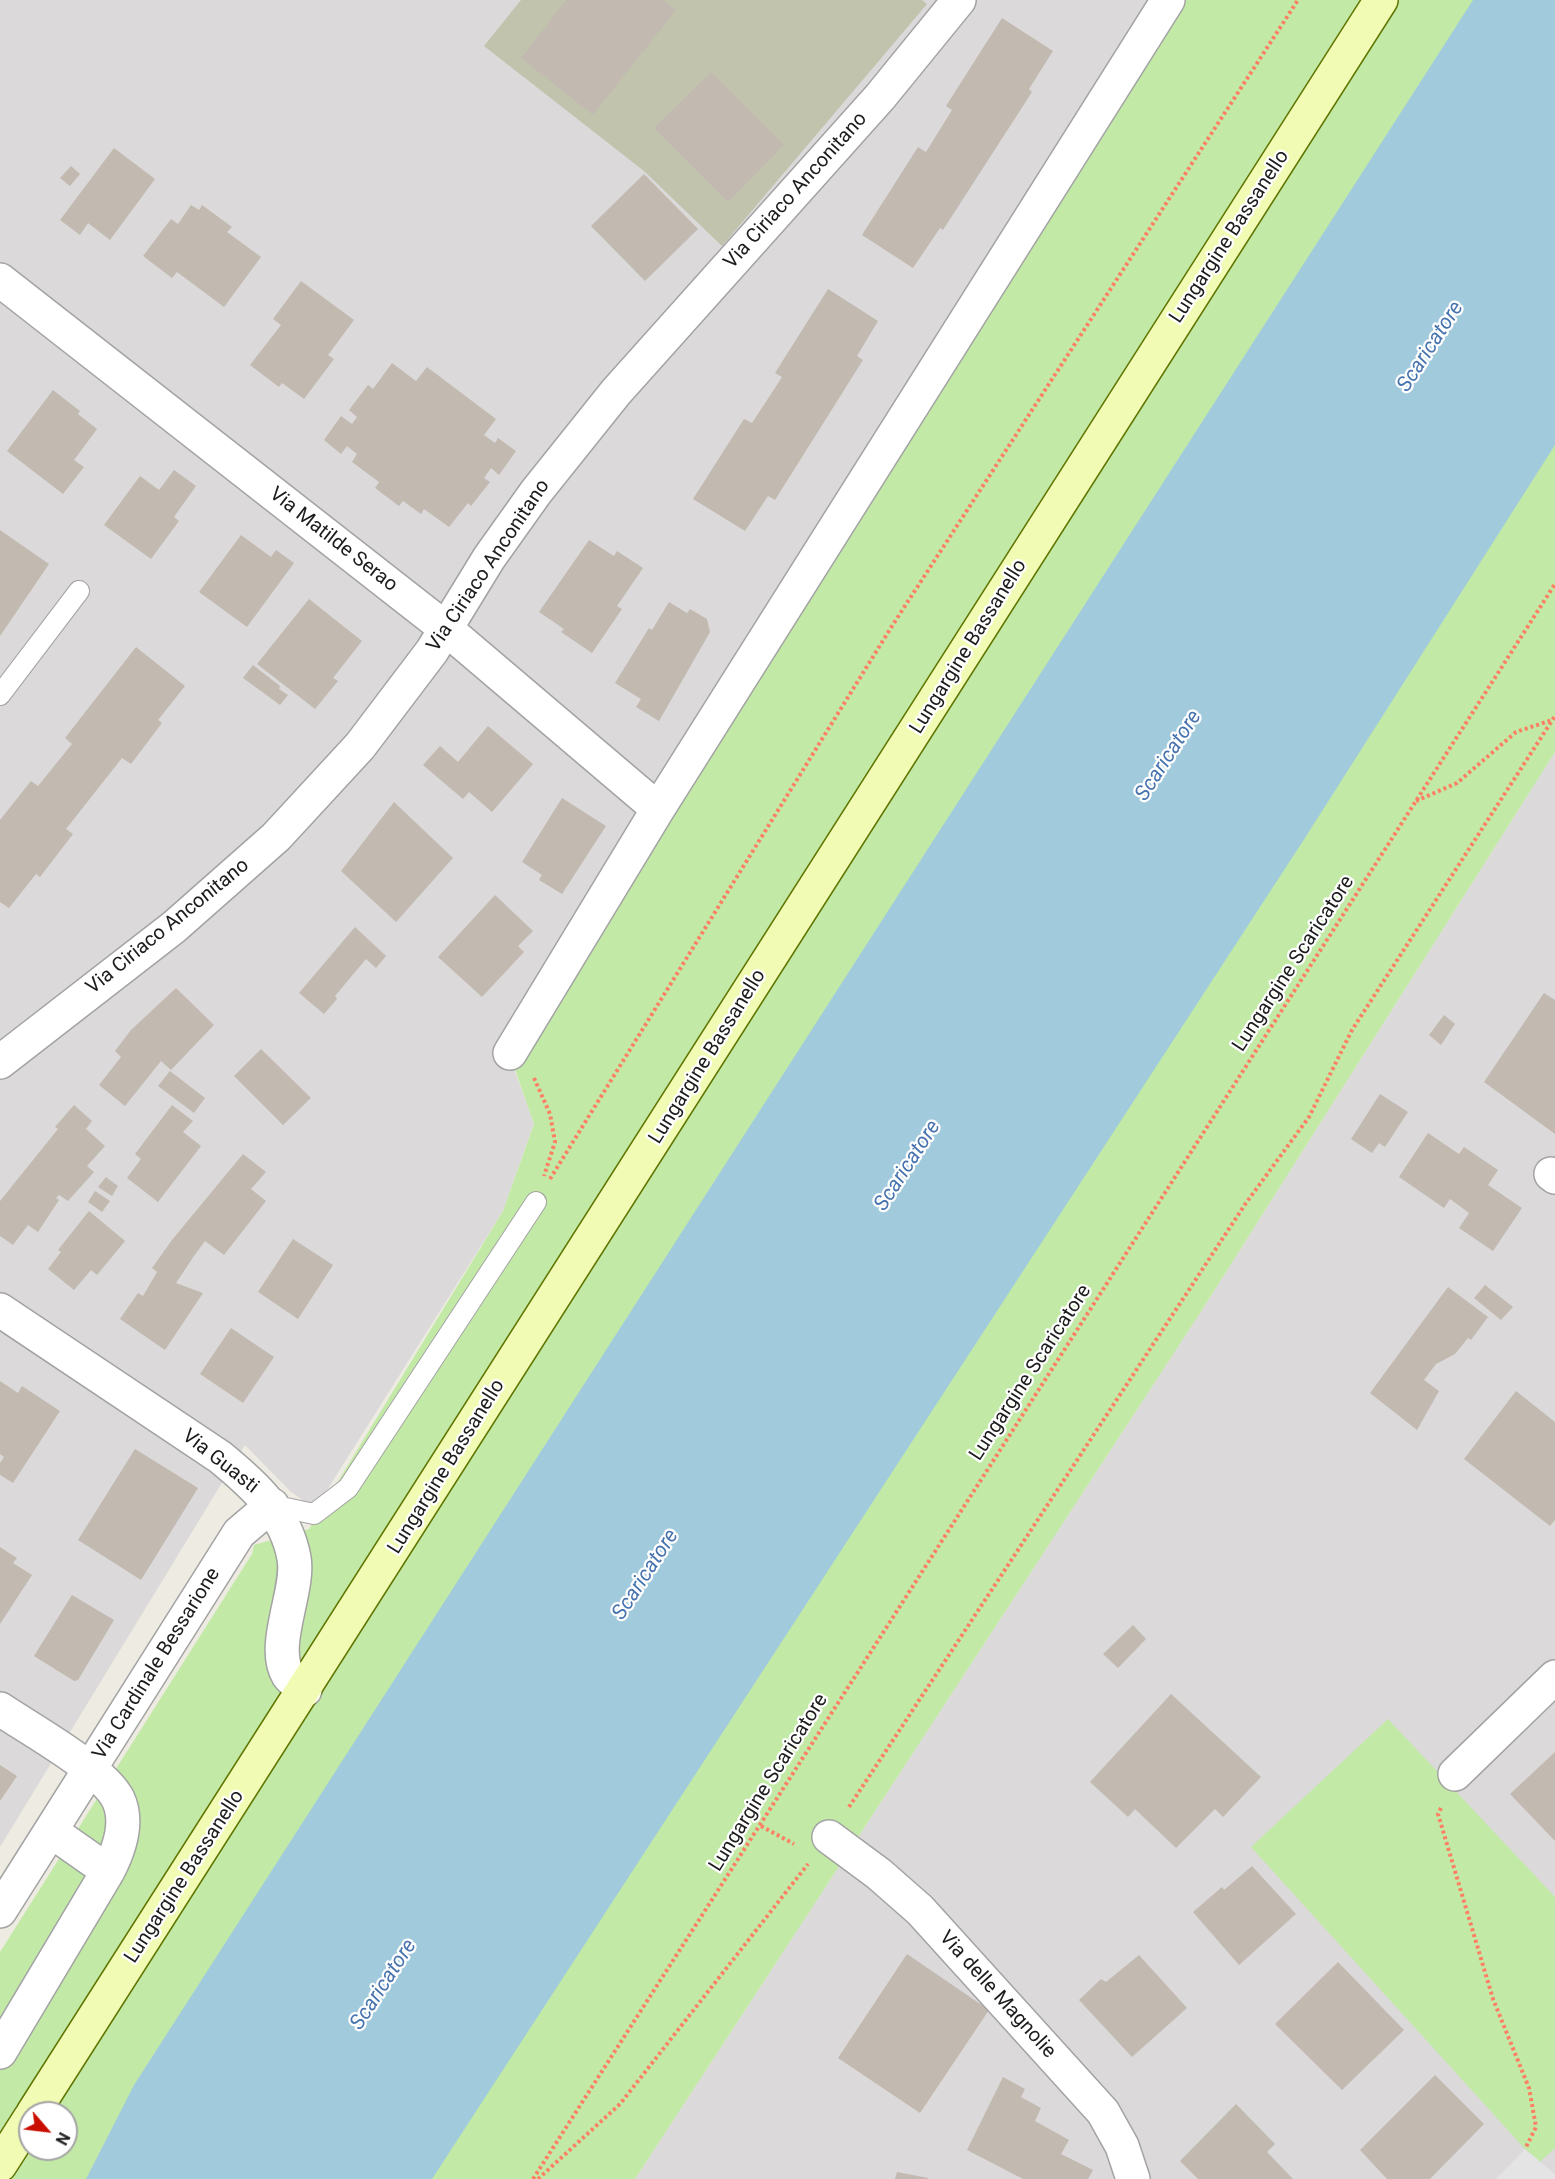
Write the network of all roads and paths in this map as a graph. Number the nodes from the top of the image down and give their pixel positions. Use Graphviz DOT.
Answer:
graph roads {
  1 [pos="959,0"];
  2 [pos="1168,0"];
  3 [pos="1298,0"];
  4 [pos="1381,0"];
  5 [pos="0,280"];
  6 [pos="1555,584"];
  7 [pos="79,591"];
  8 [pos="446,627"];
  9 [pos="0,695"];
  10 [pos="1554,718"];
  11 [pos="1416,801"];
  12 [pos="657,809"];
  13 [pos="510,1053"];
  14 [pos="2,1056"];
  15 [pos="536,1202"];
  16 [pos="0,1310"];
  17 [pos="272,1505"];
  18 [pos="1555,1677"];
  19 [pos="305,1690"];
  20 [pos="0,1709"];
  21 [pos="90,1770"];
  22 [pos="1455,1774"];
  23 [pos="760,1826"];
  24 [pos="51,1831"];
  25 [pos="822,1846"];
  26 [pos="108,1871"];
  27 [pos="0,1911"];
  28 [pos="0,2052"];
  29 [pos="41,2101"];
  30 [pos="18,2137"];
  31 [pos="1525,2149"];
  32 [pos="0,2165"];
  33 [pos="532,2179"];
  34 [pos="538,2179"];
  35 [pos="1134,2179"];
  1 -- 8 [label="street, Via Ciriaco Anconitano"];
  2 -- 12 [label="street"];
  3 -- 15 [label="path"];
  4 -- 19 [label="street, Lungargine Bassanello"];
  5 -- 8 [label="street, Via Matilde Serao"];
  6 -- 11 [label="path, Lungargine Scaricatore"];
  7 -- 9 [label="lane"];
  8 -- 12 [label="street, Via Matilde Serao"];
  8 -- 14 [label="street, Via Ciriaco Anconitano"];
  10 -- 11 [label="path"];
  10 -- 25 [label="path"];
  11 -- 23 [label="path, Lungargine Scaricatore"];
  12 -- 13 [label="street"];
  13 -- 15 [label="path"];
  15 -- 17 [label="lane"];
  16 -- 17 [label="street, Via Guasti"];
  17 -- 19 [label="street, Via Guasti"];
  17 -- 21 [label="street, Via Cardinale Bessarione"];
  18 -- 22 [label="street"];
  19 -- 29 [label="street, Lungargine Bassanello"];
  20 -- 21 [label="street"];
  21 -- 24 [label="street, Via Cardinale Bessarione"];
  21 -- 26 [label="street"];
  22 -- 31 [label="path"];
  23 -- 25 [label="path"];
  23 -- 33 [label="path, Lungargine Scaricatore"];
  24 -- 26 [label="street"];
  24 -- 27 [label="street, Via Cardinale Bessarione"];
  25 -- 34 [label="path"];
  25 -- 35 [label="street, Via delle Magnolie"];
  26 -- 28 [label="street"];
  30 -- 32 [label="street"];
}
